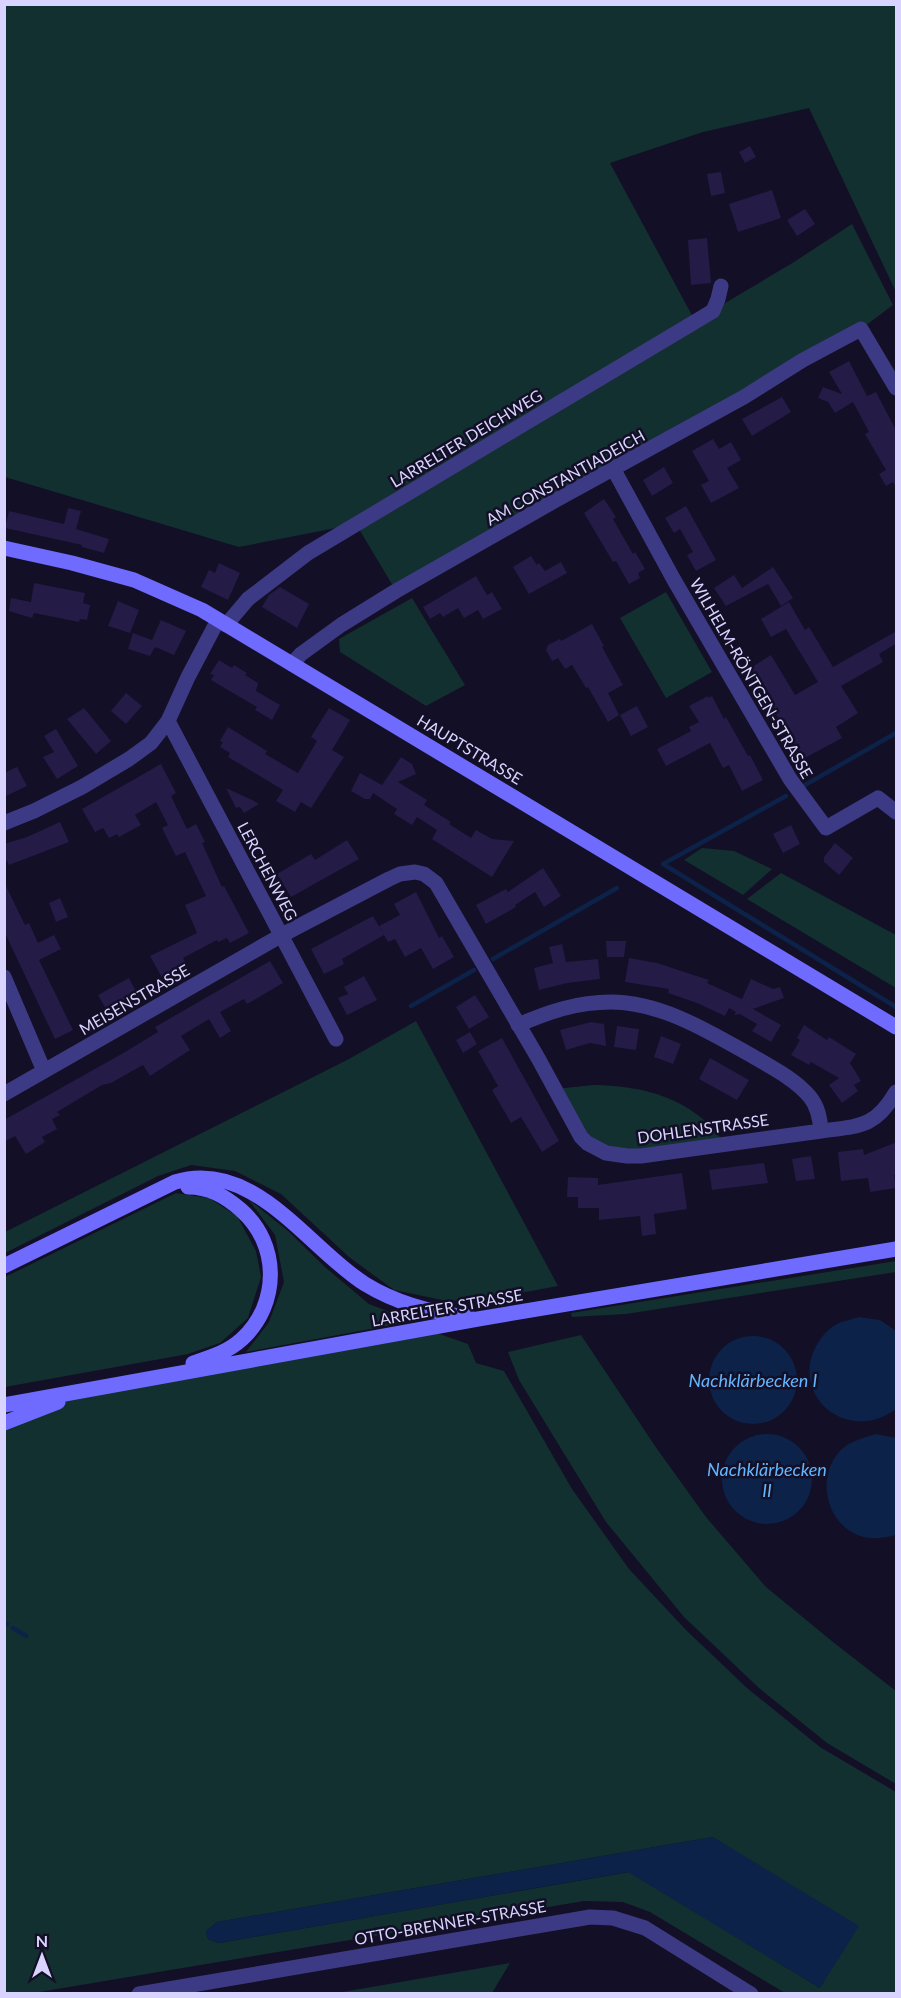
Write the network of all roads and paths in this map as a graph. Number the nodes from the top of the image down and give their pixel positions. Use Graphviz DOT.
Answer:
graph roads {
  1 [pos="721,286"];
  2 [pos="897,388"];
  3 [pos="614,470"];
  4 [pos="4,548"];
  5 [pos="222,623"];
  6 [pos="292,664"];
  7 [pos="168,721"];
  8 [pos="897,812"];
  9 [pos="4,823"];
  10 [pos="282,935"];
  11 [pos="4,978"];
  12 [pos="518,1025"];
  13 [pos="897,1027"];
  14 [pos="336,1039"];
  15 [pos="44,1071"];
  16 [pos="897,1092"];
  17 [pos="4,1094"];
  18 [pos="821,1131"];
  19 [pos="150,1194"];
  20 [pos="897,1249"];
  21 [pos="4,1266"];
  22 [pos="478,1319"];
  23 [pos="99,1388"];
  24 [pos="4,1405"];
  25 [pos="4,1423"];
  26 [pos="139,1994"];
  27 [pos="751,1994"];
  1 -- 5 [label="street, LARRELTER DEICHWEG"];
  2 -- 3 [label="street, AM CONSTANTIADEICH"];
  3 -- 6 [label="street, AM CONSTANTIADEICH"];
  3 -- 8 [label="street, WILHELM-RÖNTGEN-STRASSE"];
  4 -- 5 [label="main road, HAUPTSTRASSE"];
  5 -- 6 [label="main road, HAUPTSTRASSE"];
  5 -- 7 [label="street, LARRELTER DEICHWEG"];
  6 -- 13 [label="main road, HAUPTSTRASSE"];
  7 -- 9 [label="street, LARRELTER DEICHWEG"];
  7 -- 10 [label="street, LERCHENWEG"];
  10 -- 12 [label="street, DOHLENSTRASSE"];
  10 -- 14 [label="street, LERCHENWEG"];
  10 -- 15 [label="street, MEISENSTRASSE"];
  11 -- 15 [label="street"];
  12 -- 18 [label="street"];
  12 -- 18 [label="street, DOHLENSTRASSE"];
  15 -- 17 [label="street, MEISENSTRASSE"];
  16 -- 18 [label="street, DOHLENSTRASSE"];
  19 -- 21 [label="main road"];
  19 -- 22 [label="main road"];
  19 -- 23 [label="main road"];
  20 -- 22 [label="main road, LARRELTER STRASSE"];
  22 -- 23 [label="main road, LARRELTER STRASSE"];
  23 -- 24 [label="main road, LARRELTER STRASSE"];
  23 -- 25 [label="main road"];
  26 -- 27 [label="street, OTTO-BRENNER-STRASSE"];
}
